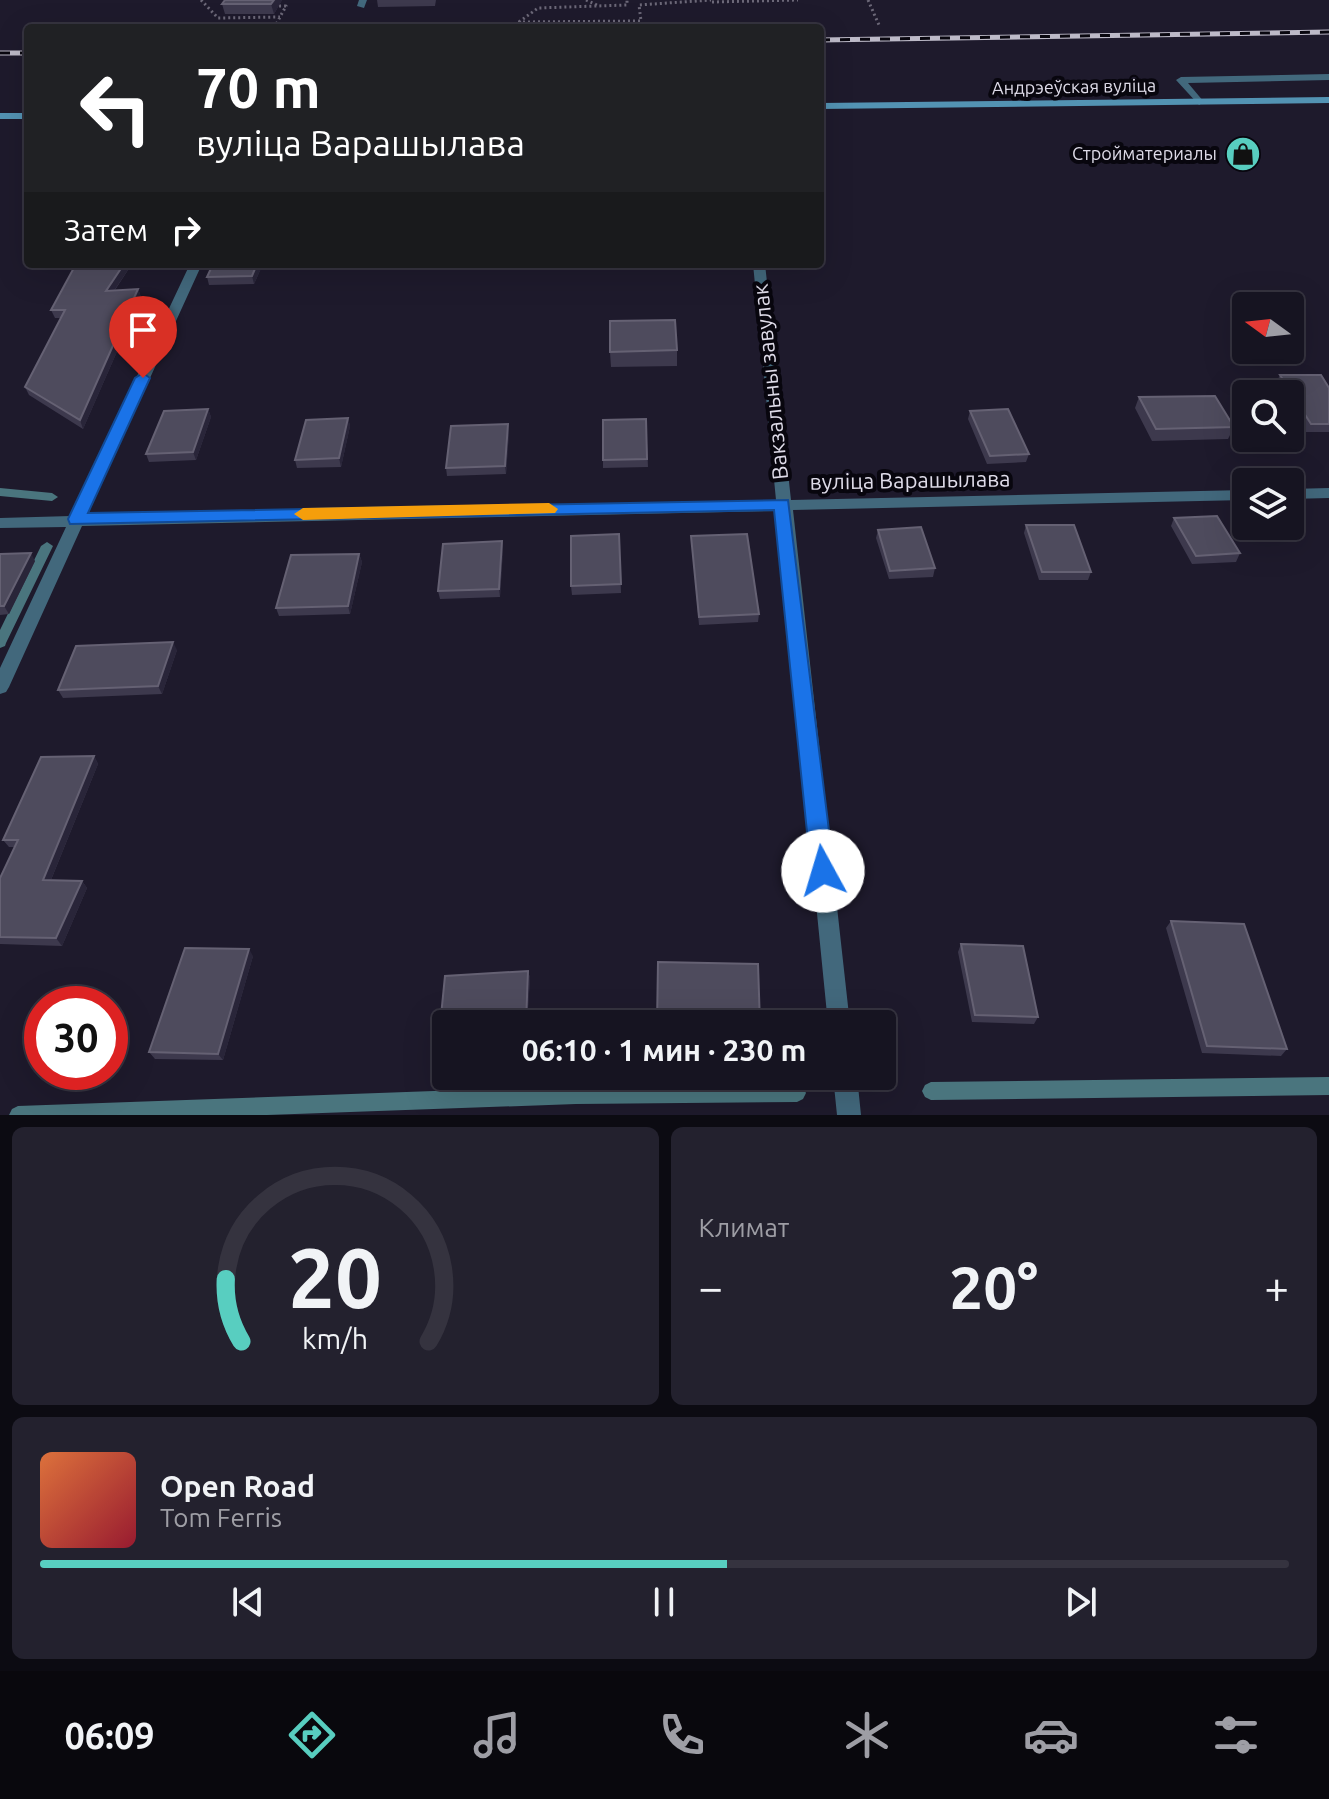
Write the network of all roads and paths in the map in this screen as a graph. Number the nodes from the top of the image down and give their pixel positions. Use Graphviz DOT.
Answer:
graph roads {
  1 [pos="201,0"];
  2 [pos="586,0"];
  3 [pos="798,0"];
  4 [pos="868,0"];
  5 [pos="712,1"];
  6 [pos="627,3"];
  7 [pos="639,5"];
  8 [pos="278,6"];
  9 [pos="600,6"];
  10 [pos="561,16"];
  11 [pos="280,17"];
  12 [pos="276,24"];
  13 [pos="560,24"];
  14 [pos="879,25"];
  15 [pos="1329,77"];
  16 [pos="1329,100"];
  17 [pos="1199,102"];
  18 [pos="824,106"];
  19 [pos="0,116"];
  20 [pos="24,116"];
  21 [pos="194,268"];
  22 [pos="759,268"];
  23 [pos="1329,493"];
  24 [pos="1304,494"];
  25 [pos="1232,495"];
  26 [pos="782,504"];
  27 [pos="77,519"];
  28 [pos="0,523"];
  29 [pos="0,687"];
  30 [pos="837,1010"];
  31 [pos="846,1090"];
  32 [pos="849,1115"];
  1 -- 11 [label="path"];
  2 -- 9 [label="path"];
  3 -- 5 [label="path"];
  4 -- 14 [label="path"];
  5 -- 7 [label="path"];
  6 -- 7 [label="path"];
  6 -- 9 [label="path"];
  7 -- 9 [label="path"];
  8 -- 11 [label="path"];
  10 -- 13 [label="path"];
  11 -- 12 [label="path"];
  15 -- 17 [label="street"];
  16 -- 17 [label="main road, Андрэеўская вуліца"];
  17 -- 18 [label="main road, Андрэеўская вуліца"];
  19 -- 20 [label="main road"];
  21 -- 27 [label="street"];
  22 -- 26 [label="street, Вакзальны завулак"];
  23 -- 24 [label="street"];
  25 -- 26 [label="street, вуліца Варашылава"];
  26 -- 27 [label="street, вуліца Варашылава"];
  26 -- 30 [label="street, Вакзальны завулак"];
  27 -- 28 [label="street, вуліца Варашылава"];
  27 -- 29 [label="street"];
  31 -- 32 [label="street"];
}
